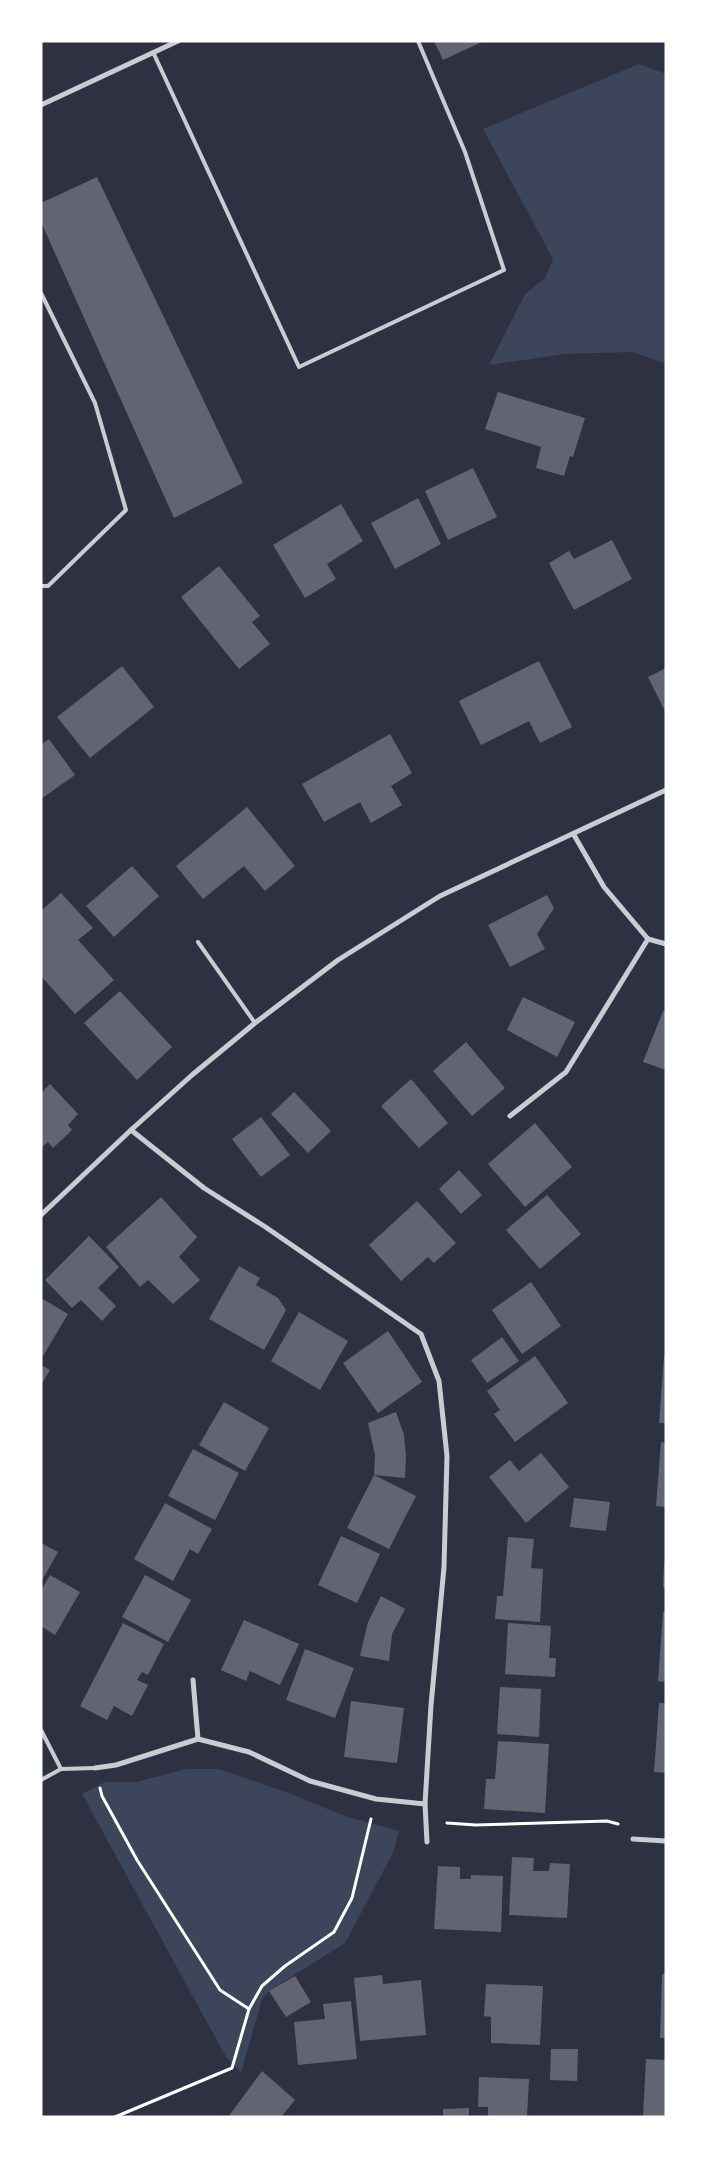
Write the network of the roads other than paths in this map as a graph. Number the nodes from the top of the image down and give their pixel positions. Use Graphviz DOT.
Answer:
graph roads {
  1 [pos="178,41"];
  2 [pos="418,41"];
  3 [pos="152,52"];
  4 [pos="41,105"];
  5 [pos="41,293"];
  6 [pos="41,586"];
  7 [pos="666,790"];
  8 [pos="574,835"];
  9 [pos="648,939"];
  10 [pos="198,942"];
  11 [pos="666,944"];
  12 [pos="255,1023"];
  13 [pos="510,1116"];
  14 [pos="131,1130"];
  15 [pos="41,1215"];
  16 [pos="193,1680"];
  17 [pos="41,1730"];
  18 [pos="198,1739"];
  19 [pos="95,1768"];
  20 [pos="61,1769"];
  21 [pos="41,1780"];
  22 [pos="425,1804"];
  23 [pos="633,1839"];
  24 [pos="666,1840"];
  25 [pos="427,1842"];
  1 -- 3 [label="street"];
  2 -- 3 [label="lane"];
  3 -- 4 [label="street"];
  5 -- 6 [label="lane"];
  7 -- 8 [label="street"];
  8 -- 9 [label="street"];
  8 -- 12 [label="street"];
  9 -- 11 [label="street"];
  9 -- 13 [label="street"];
  10 -- 12 [label="lane"];
  12 -- 14 [label="street"];
  14 -- 15 [label="street"];
  14 -- 22 [label="street"];
  16 -- 18 [label="street"];
  17 -- 20 [label="lane"];
  18 -- 19 [label="street"];
  18 -- 22 [label="street"];
  19 -- 20 [label="lane"];
  20 -- 21 [label="lane"];
  22 -- 25 [label="street"];
  23 -- 24 [label="street"];
}
